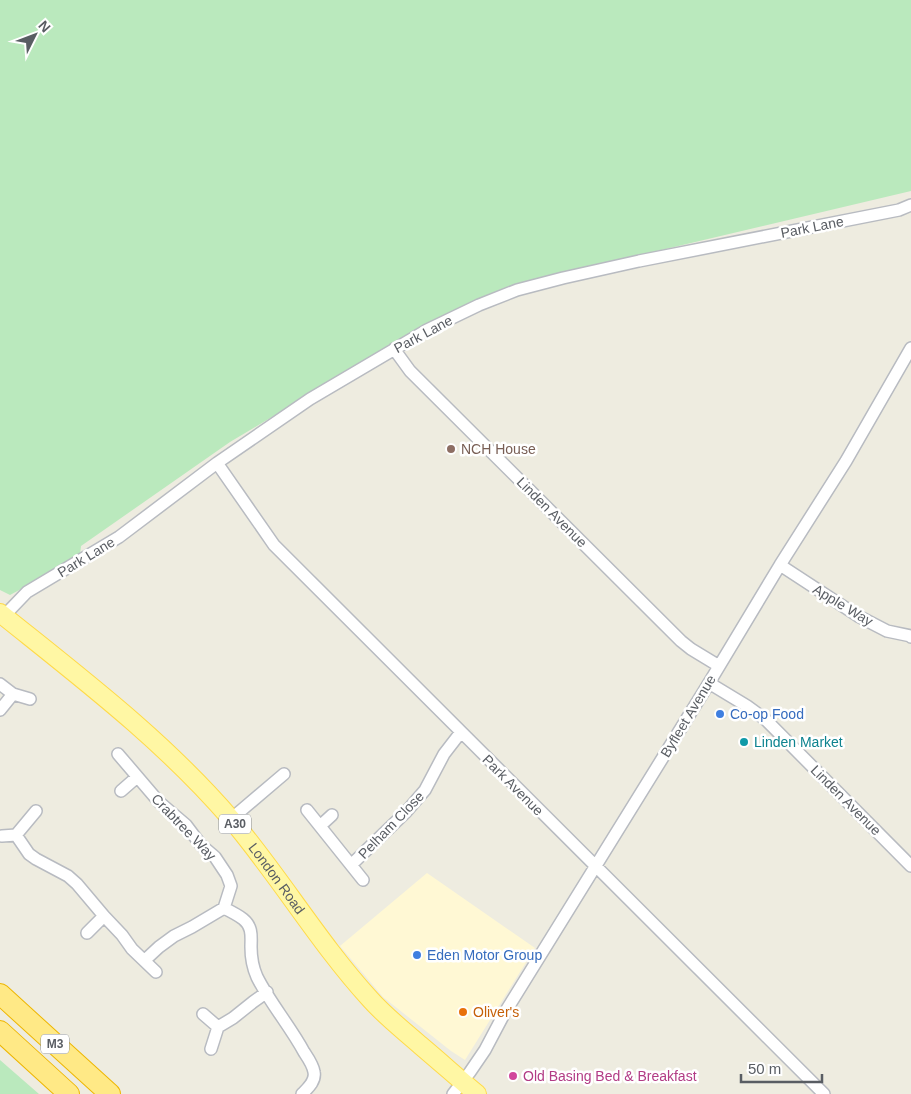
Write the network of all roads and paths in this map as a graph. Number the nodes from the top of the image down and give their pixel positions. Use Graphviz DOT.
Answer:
graph roads {
  1 [pos="911,205"];
  2 [pos="911,348"];
  3 [pos="394,349"];
  4 [pos="217,463"];
  5 [pos="780,565"];
  6 [pos="2,615"];
  7 [pos="911,636"];
  8 [pos="719,666"];
  9 [pos="709,683"];
  10 [pos="0,684"];
  11 [pos="13,694"];
  12 [pos="30,699"];
  13 [pos="0,710"];
  14 [pos="461,732"];
  15 [pos="118,754"];
  16 [pos="284,774"];
  17 [pos="137,776"];
  18 [pos="121,791"];
  19 [pos="307,810"];
  20 [pos="36,811"];
  21 [pos="332,815"];
  22 [pos="230,819"];
  23 [pos="320,826"];
  24 [pos="16,835"];
  25 [pos="2,836"];
  26 [pos="351,866"];
  27 [pos="911,866"];
  28 [pos="595,867"];
  29 [pos="364,880"];
  30 [pos="224,908"];
  31 [pos="104,916"];
  32 [pos="87,933"];
  33 [pos="145,960"];
  34 [pos="156,972"];
  35 [pos="267,992"];
  36 [pos="0,994"];
  37 [pos="204,1014"];
  38 [pos="218,1027"];
  39 [pos="0,1031"];
  40 [pos="211,1049"];
  41 [pos="458,1088"];
  42 [pos="69,1094"];
  43 [pos="110,1094"];
  44 [pos="302,1094"];
  45 [pos="477,1094"];
  46 [pos="824,1094"];
  1 -- 3 [label="street, Park Lane"];
  2 -- 5 [label="street, Byfleet Avenue"];
  3 -- 4 [label="street, Park Lane"];
  3 -- 8 [label="street, Linden Avenue"];
  4 -- 6 [label="street, Park Lane"];
  4 -- 14 [label="street, Park Avenue"];
  5 -- 7 [label="street, Apple Way"];
  5 -- 8 [label="street, Byfleet Avenue"];
  6 -- 22 [label="main road, London Road / A30"];
  8 -- 9 [label="street, Byfleet Avenue"];
  9 -- 27 [label="street, Linden Avenue"];
  9 -- 28 [label="street, Byfleet Avenue"];
  10 -- 11 [label="street"];
  11 -- 12 [label="street"];
  11 -- 13 [label="street"];
  14 -- 26 [label="street, Pelham Close"];
  14 -- 28 [label="street, Park Avenue"];
  15 -- 17 [label="street, Crabtree Way"];
  16 -- 22 [label="street"];
  17 -- 18 [label="street"];
  17 -- 30 [label="street, Crabtree Way"];
  19 -- 23 [label="street, Pelham Close"];
  20 -- 24 [label="street"];
  21 -- 23 [label="street"];
  22 -- 41 [label="main road, London Road / A30"];
  23 -- 26 [label="street, Pelham Close"];
  24 -- 25 [label="street"];
  24 -- 31 [label="street"];
  26 -- 29 [label="street, Pelham Close"];
  28 -- 41 [label="street, Byfleet Avenue"];
  28 -- 46 [label="street, Park Avenue"];
  30 -- 33 [label="street"];
  30 -- 35 [label="street"];
  31 -- 32 [label="street"];
  31 -- 33 [label="street"];
  33 -- 34 [label="street"];
  35 -- 38 [label="street"];
  35 -- 44 [label="street"];
  36 -- 43 [label="highway, M3"];
  37 -- 38 [label="street"];
  38 -- 40 [label="street"];
  39 -- 42 [label="highway, M3"];
  41 -- 45 [label="main road, London Road / A30"];
}
